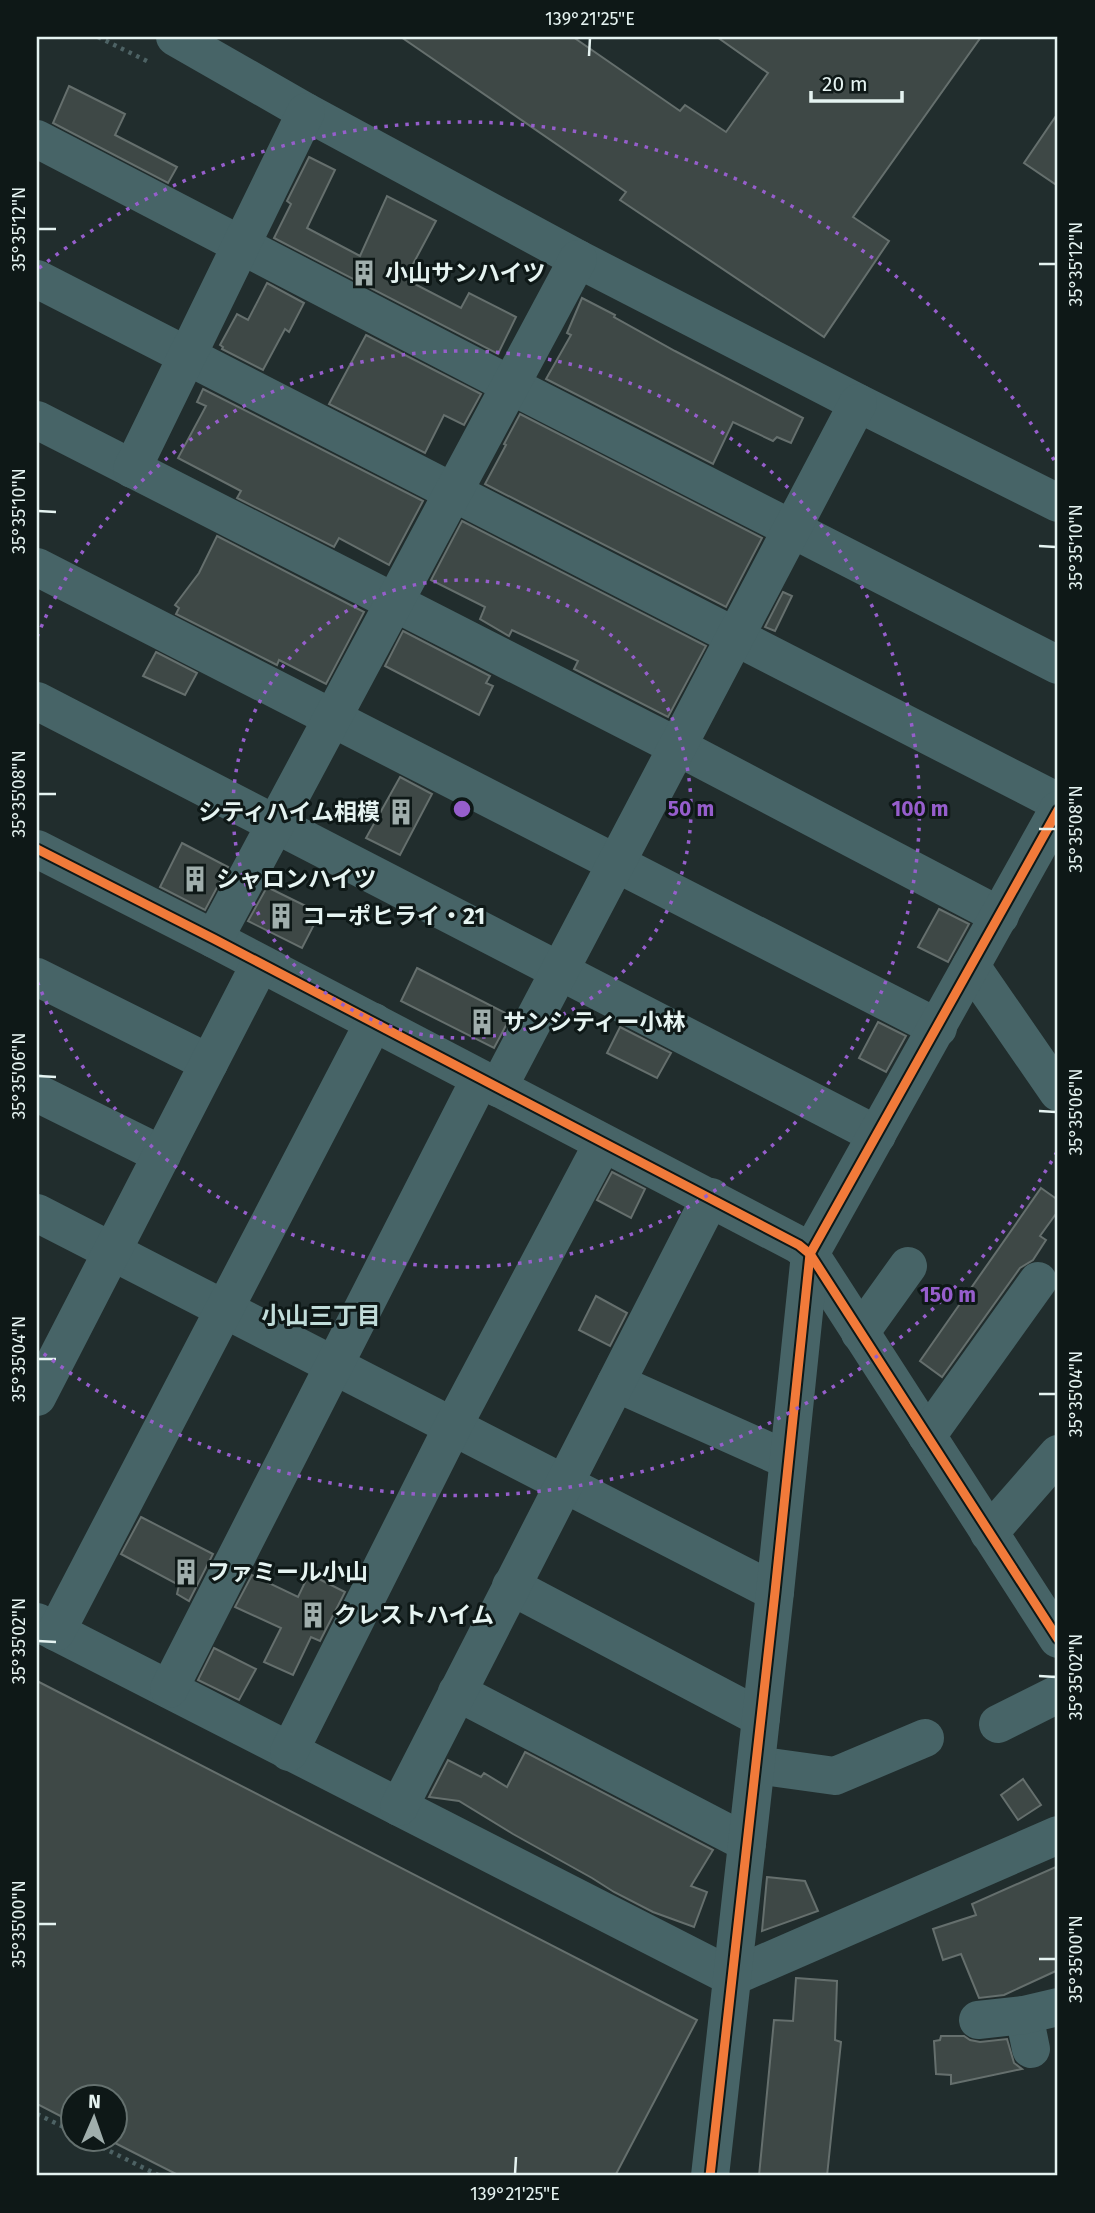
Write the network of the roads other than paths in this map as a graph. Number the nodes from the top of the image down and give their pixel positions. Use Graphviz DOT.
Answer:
graph roads {
  1 [pos="175,37"];
  2 [pos="306,112"];
  3 [pos="37,139"];
  4 [pos="241,245"];
  5 [pos="578,259"];
  6 [pos="37,279"];
  7 [pos="187,356"];
  8 [pos="510,385"];
  9 [pos="858,404"];
  10 [pos="37,420"];
  11 [pos="132,469"];
  12 [pos="453,492"];
  13 [pos="1058,503"];
  14 [pos="792,530"];
  15 [pos="37,567"];
  16 [pos="394,603"];
  17 [pos="736,637"];
  18 [pos="1058,665"];
  19 [pos="37,701"];
  20 [pos="332,718"];
  21 [pos="678,747"];
  22 [pos="1058,802"];
  23 [pos="1058,810"];
  24 [pos="276,824"];
  25 [pos="37,849"];
  26 [pos="616,863"];
  27 [pos="1000,916"];
  28 [pos="214,939"];
  29 [pos="260,964"];
  30 [pos="971,966"];
  31 [pos="560,971"];
  32 [pos="37,977"];
  33 [pos="374,1022"];
  34 [pos="938,1028"];
  35 [pos="209,1063"];
  36 [pos="1051,1066"];
  37 [pos="489,1084"];
  38 [pos="37,1093"];
  39 [pos="877,1135"];
  40 [pos="603,1143"];
  41 [pos="162,1155"];
  42 [pos="710,1197"];
  43 [pos="37,1213"];
  44 [pos="112,1251"];
  45 [pos="810,1254"];
  46 [pos="908,1266"];
  47 [pos="1038,1281"];
  48 [pos="225,1309"];
  49 [pos="860,1333"];
  50 [pos="335,1365"];
  51 [pos="41,1379"];
  52 [pos="616,1382"];
  53 [pos="453,1426"];
  54 [pos="927,1436"];
  55 [pos="1058,1454"];
  56 [pos="788,1460"];
  57 [pos="564,1483"];
  58 [pos="989,1533"];
  59 [pos="511,1586"];
  60 [pos="775,1592"];
  61 [pos="47,1627"];
  62 [pos="1056,1629"];
  63 [pos="169,1689"];
  64 [pos="457,1692"];
  65 [pos="1058,1694"];
  66 [pos="761,1718"];
  67 [pos="998,1724"];
  68 [pos="898,1738"];
  69 [pos="289,1752"];
  70 [pos="756,1765"];
  71 [pos="399,1807"];
  72 [pos="1058,1835"];
  73 [pos="747,1843"];
  74 [pos="732,1977"];
  75 [pos="978,2020"];
  76 [pos="1038,2024"];
  77 [pos="710,2176"];
  1 -- 2 [label="street"];
  2 -- 4 [label="street"];
  2 -- 5 [label="street"];
  3 -- 4 [label="street"];
  4 -- 7 [label="street"];
  4 -- 8 [label="street"];
  5 -- 8 [label="street"];
  5 -- 9 [label="street"];
  6 -- 7 [label="street"];
  7 -- 11 [label="street"];
  7 -- 12 [label="street"];
  8 -- 12 [label="street"];
  8 -- 14 [label="street"];
  9 -- 13 [label="street"];
  9 -- 14 [label="street"];
  10 -- 11 [label="street"];
  11 -- 16 [label="street"];
  12 -- 16 [label="street"];
  12 -- 17 [label="street"];
  14 -- 17 [label="street"];
  14 -- 18 [label="street"];
  15 -- 20 [label="street"];
  16 -- 20 [label="street"];
  16 -- 21 [label="street"];
  17 -- 21 [label="street"];
  17 -- 22 [label="street"];
  19 -- 24 [label="street"];
  20 -- 24 [label="street"];
  20 -- 26 [label="street"];
  21 -- 26 [label="street"];
  21 -- 27 [label="street"];
  23 -- 27 [label="street"];
  24 -- 28 [label="street"];
  24 -- 31 [label="street"];
  25 -- 28 [label="street"];
  26 -- 31 [label="street"];
  26 -- 34 [label="street"];
  27 -- 30 [label="street"];
  28 -- 29 [label="street"];
  29 -- 33 [label="street"];
  29 -- 35 [label="street"];
  30 -- 34 [label="street"];
  30 -- 36 [label="street"];
  31 -- 37 [label="street"];
  31 -- 39 [label="street"];
  32 -- 35 [label="street"];
  33 -- 37 [label="street"];
  33 -- 48 [label="street"];
  34 -- 39 [label="street"];
  35 -- 41 [label="street"];
  37 -- 40 [label="street"];
  37 -- 50 [label="street"];
  38 -- 41 [label="street"];
  39 -- 45 [label="street"];
  40 -- 42 [label="street"];
  40 -- 53 [label="street"];
  41 -- 44 [label="street"];
  42 -- 45 [label="street"];
  42 -- 52 [label="street"];
  43 -- 44 [label="street"];
  44 -- 48 [label="street"];
  44 -- 51 [label="street"];
  45 -- 49 [label="street"];
  45 -- 56 [label="street"];
  46 -- 49 [label="street"];
  47 -- 54 [label="street"];
  48 -- 50 [label="street"];
  48 -- 61 [label="street"];
  49 -- 54 [label="street"];
  50 -- 53 [label="street"];
  50 -- 63 [label="street"];
  52 -- 56 [label="street"];
  52 -- 57 [label="street"];
  53 -- 57 [label="street"];
  53 -- 69 [label="street"];
  54 -- 58 [label="street"];
  55 -- 58 [label="street"];
  56 -- 60 [label="street"];
  57 -- 59 [label="street"];
  57 -- 60 [label="street"];
  58 -- 62 [label="street"];
  59 -- 64 [label="street"];
  59 -- 66 [label="street"];
  60 -- 66 [label="street"];
  61 -- 63 [label="street"];
  63 -- 69 [label="street"];
  64 -- 71 [label="street"];
  64 -- 73 [label="street"];
  65 -- 67 [label="street"];
  66 -- 70 [label="street"];
  68 -- 70 [label="street"];
  69 -- 71 [label="street"];
  70 -- 73 [label="street"];
  71 -- 74 [label="street"];
  72 -- 74 [label="street"];
  73 -- 74 [label="street"];
  74 -- 77 [label="street"];
  75 -- 76 [label="street"];
}
